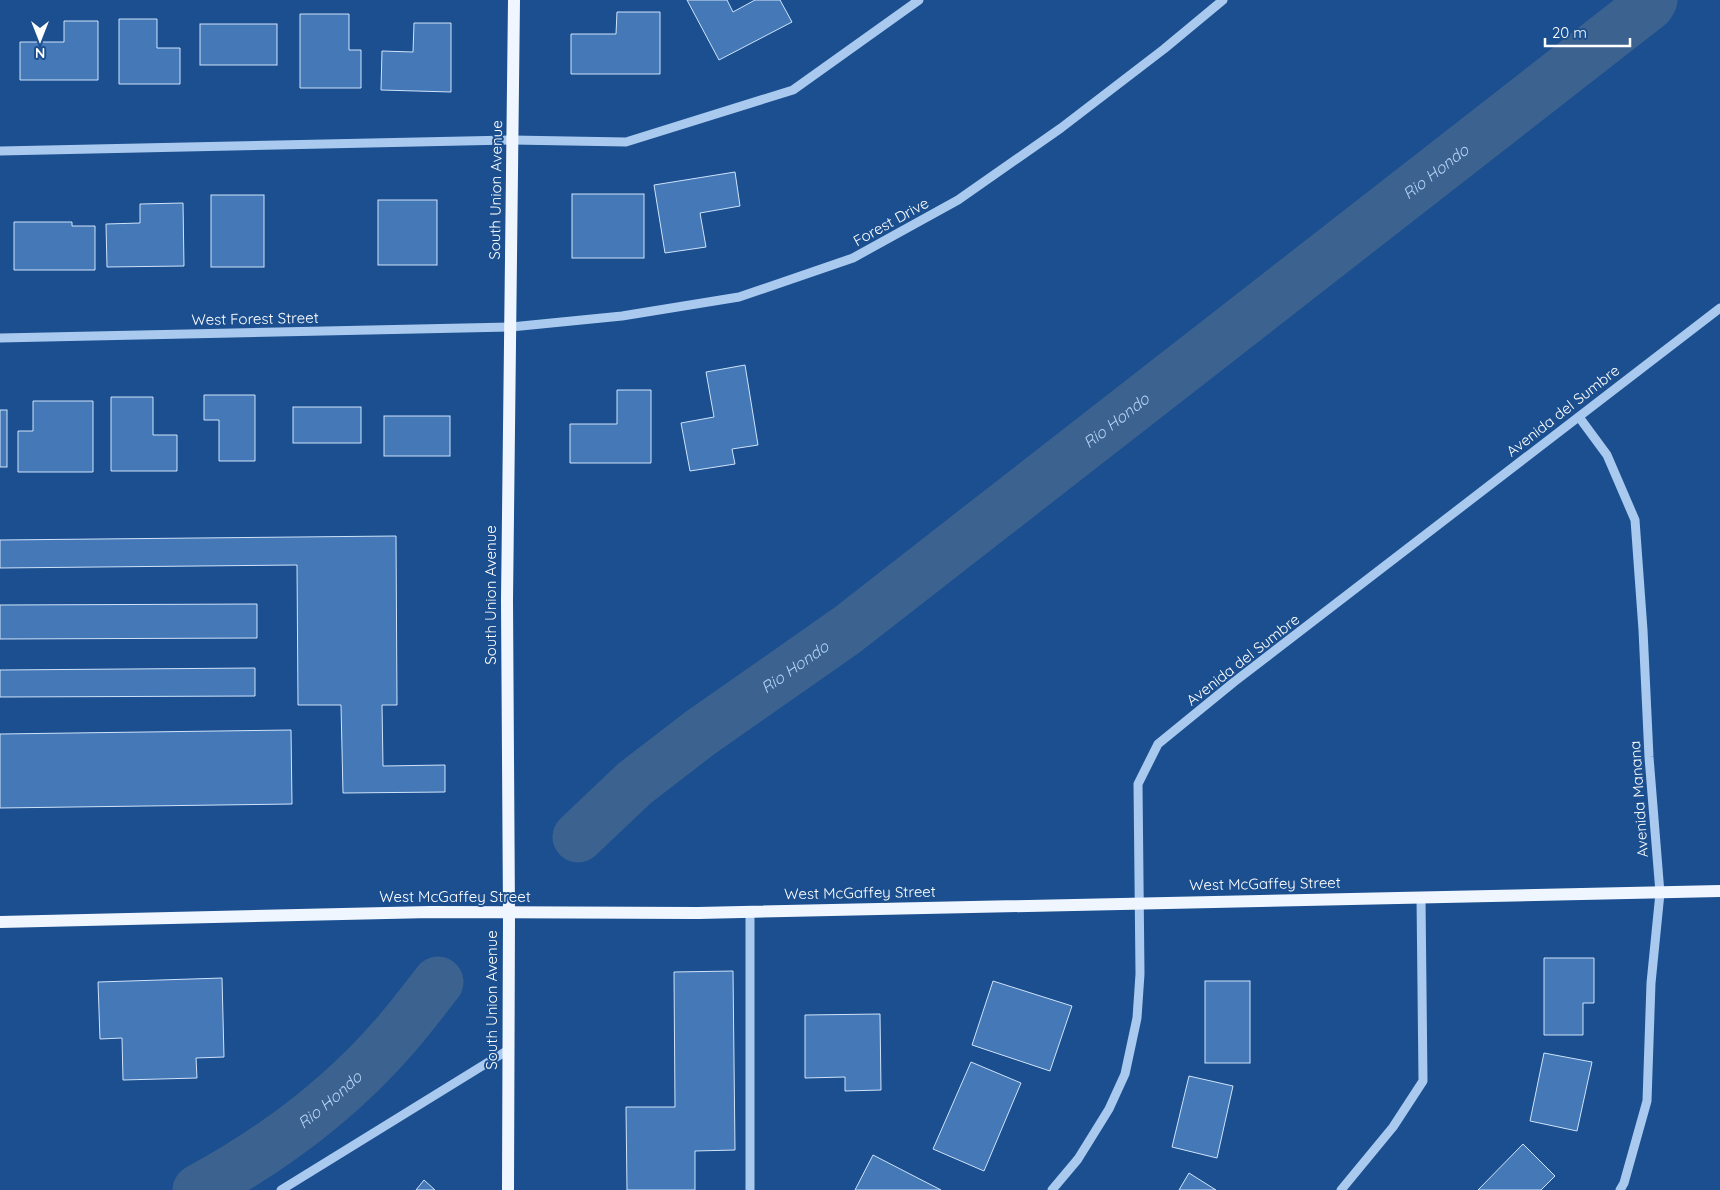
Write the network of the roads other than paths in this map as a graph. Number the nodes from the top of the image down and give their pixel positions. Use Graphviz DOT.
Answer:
graph roads {
  1 [pos="514,0"];
  2 [pos="919,0"];
  3 [pos="1223,0"];
  4 [pos="512,140"];
  5 [pos="0,151"];
  6 [pos="1720,308"];
  7 [pos="511,327"];
  8 [pos="0,338"];
  9 [pos="1579,417"];
  10 [pos="1720,892"];
  11 [pos="1660,893"];
  12 [pos="1421,897"];
  13 [pos="1141,902"];
  14 [pos="750,912"];
  15 [pos="509,914"];
  16 [pos="0,922"];
  17 [pos="508,1050"];
  18 [pos="281,1190"];
  19 [pos="508,1190"];
  20 [pos="750,1190"];
  21 [pos="1052,1190"];
  22 [pos="1341,1190"];
  23 [pos="1620,1190"];
  1 -- 4 [label="main road, South Union Avenue"];
  2 -- 4 [label="street"];
  3 -- 7 [label="street, Forest Drive"];
  4 -- 5 [label="street"];
  4 -- 7 [label="main road, South Union Avenue"];
  6 -- 9 [label="street, Avenida del Sumbre"];
  7 -- 8 [label="street, West Forest Street"];
  7 -- 15 [label="main road, South Union Avenue"];
  9 -- 11 [label="street, Avenida Manana"];
  9 -- 13 [label="street, Avenida del Sumbre"];
  10 -- 11 [label="main road, West McGaffey Street"];
  11 -- 12 [label="main road, West McGaffey Street"];
  11 -- 23 [label="street, Avenida Manana"];
  12 -- 13 [label="main road, West McGaffey Street"];
  12 -- 22 [label="street"];
  13 -- 14 [label="main road, West McGaffey Street"];
  13 -- 21 [label="street, Avenida del Sumbre"];
  14 -- 15 [label="main road, West McGaffey Street"];
  14 -- 20 [label="street"];
  15 -- 16 [label="main road, West McGaffey Street"];
  15 -- 17 [label="main road, South Union Avenue"];
  17 -- 18 [label="street"];
  17 -- 19 [label="main road, South Union Avenue"];
}
